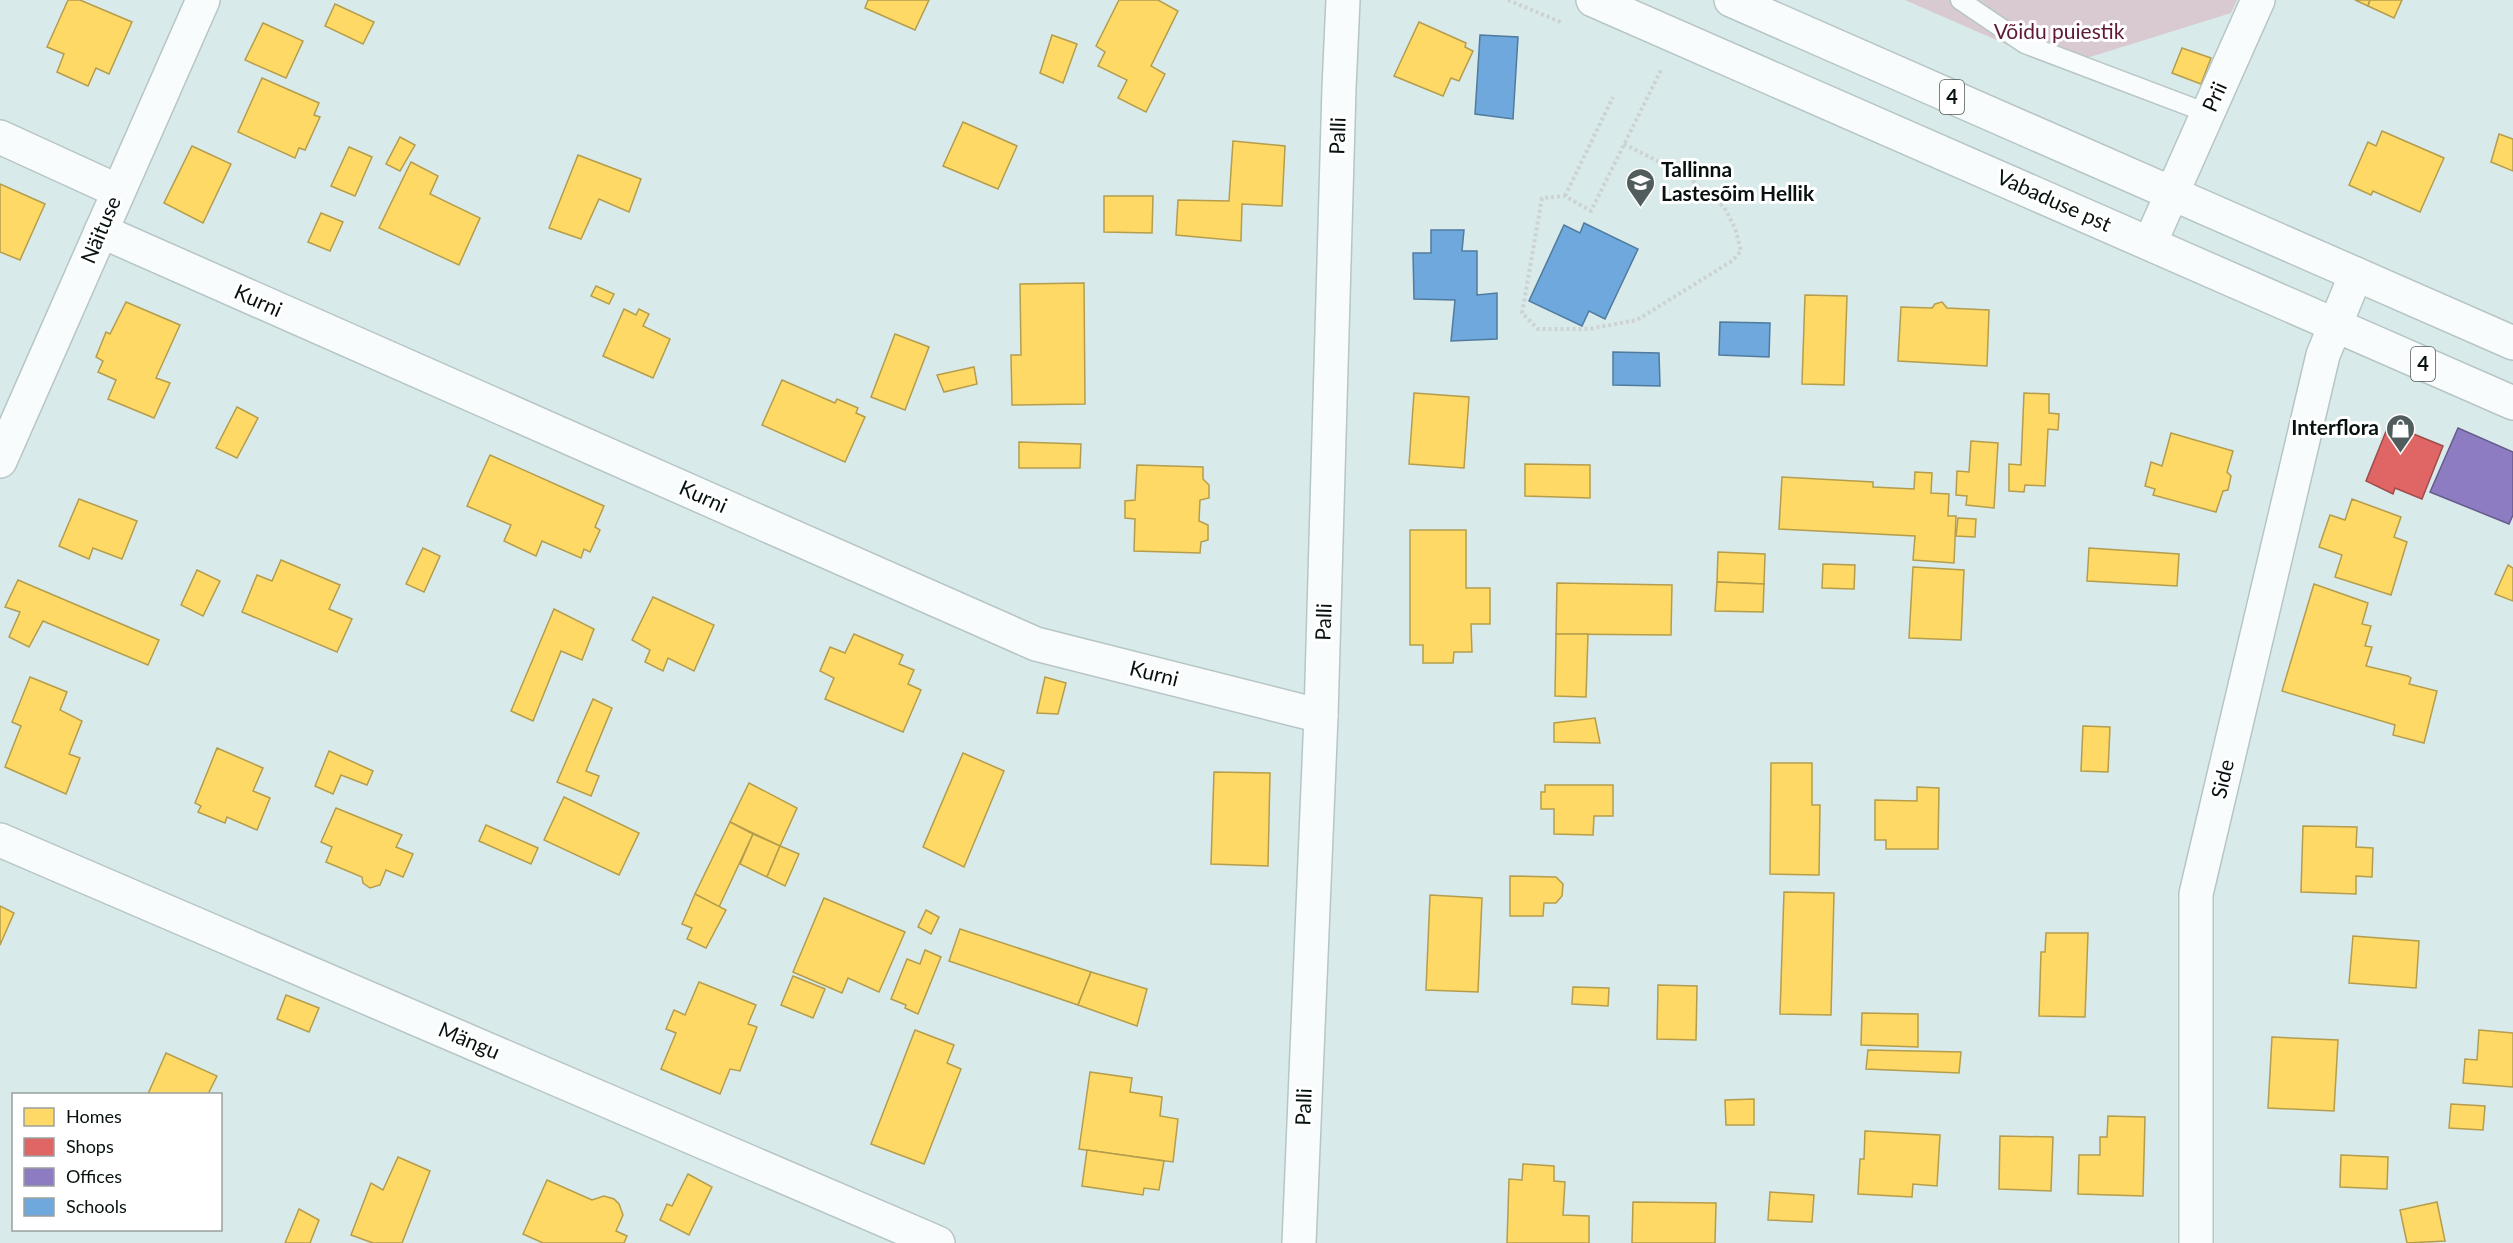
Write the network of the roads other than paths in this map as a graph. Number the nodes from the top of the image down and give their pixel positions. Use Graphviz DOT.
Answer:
graph roads {
  1 [pos="203,0"];
  2 [pos="1343,0"];
  3 [pos="1593,0"];
  4 [pos="1731,0"];
  5 [pos="1960,0"];
  6 [pos="2258,0"];
  7 [pos="2207,113"];
  8 [pos="0,137"];
  9 [pos="118,191"];
  10 [pos="2172,194"];
  11 [pos="101,231"];
  12 [pos="2150,243"];
  13 [pos="2356,274"];
  14 [pos="2334,325"];
  15 [pos="2513,343"];
  16 [pos="2513,404"];
  17 [pos="0,461"];
  18 [pos="1321,716"];
  19 [pos="0,840"];
  20 [pos="938,1243"];
  21 [pos="1299,1243"];
  22 [pos="2196,1243"];
  1 -- 9 [label="main road, Näituse"];
  2 -- 18 [label="main road, Palli"];
  3 -- 12 [label="main road, Vabaduse pst / 4"];
  4 -- 10 [label="main road, 4"];
  5 -- 7 [label="lane"];
  6 -- 7 [label="main road, Prii"];
  7 -- 10 [label="main road, Prii"];
  8 -- 9 [label="main road"];
  9 -- 11 [label="main road, Näituse"];
  10 -- 12 [label="main road, Prii"];
  10 -- 13 [label="main road, 4"];
  11 -- 17 [label="main road, Näituse"];
  11 -- 18 [label="main road, Kurni"];
  12 -- 14 [label="main road, Vabaduse pst / 4"];
  13 -- 14 [label="main road, Side"];
  13 -- 15 [label="main road, 4"];
  14 -- 16 [label="main road, Vabaduse pst / 4"];
  14 -- 22 [label="main road, Side"];
  18 -- 21 [label="main road, Palli"];
  19 -- 20 [label="main road, Mängu"];
}
